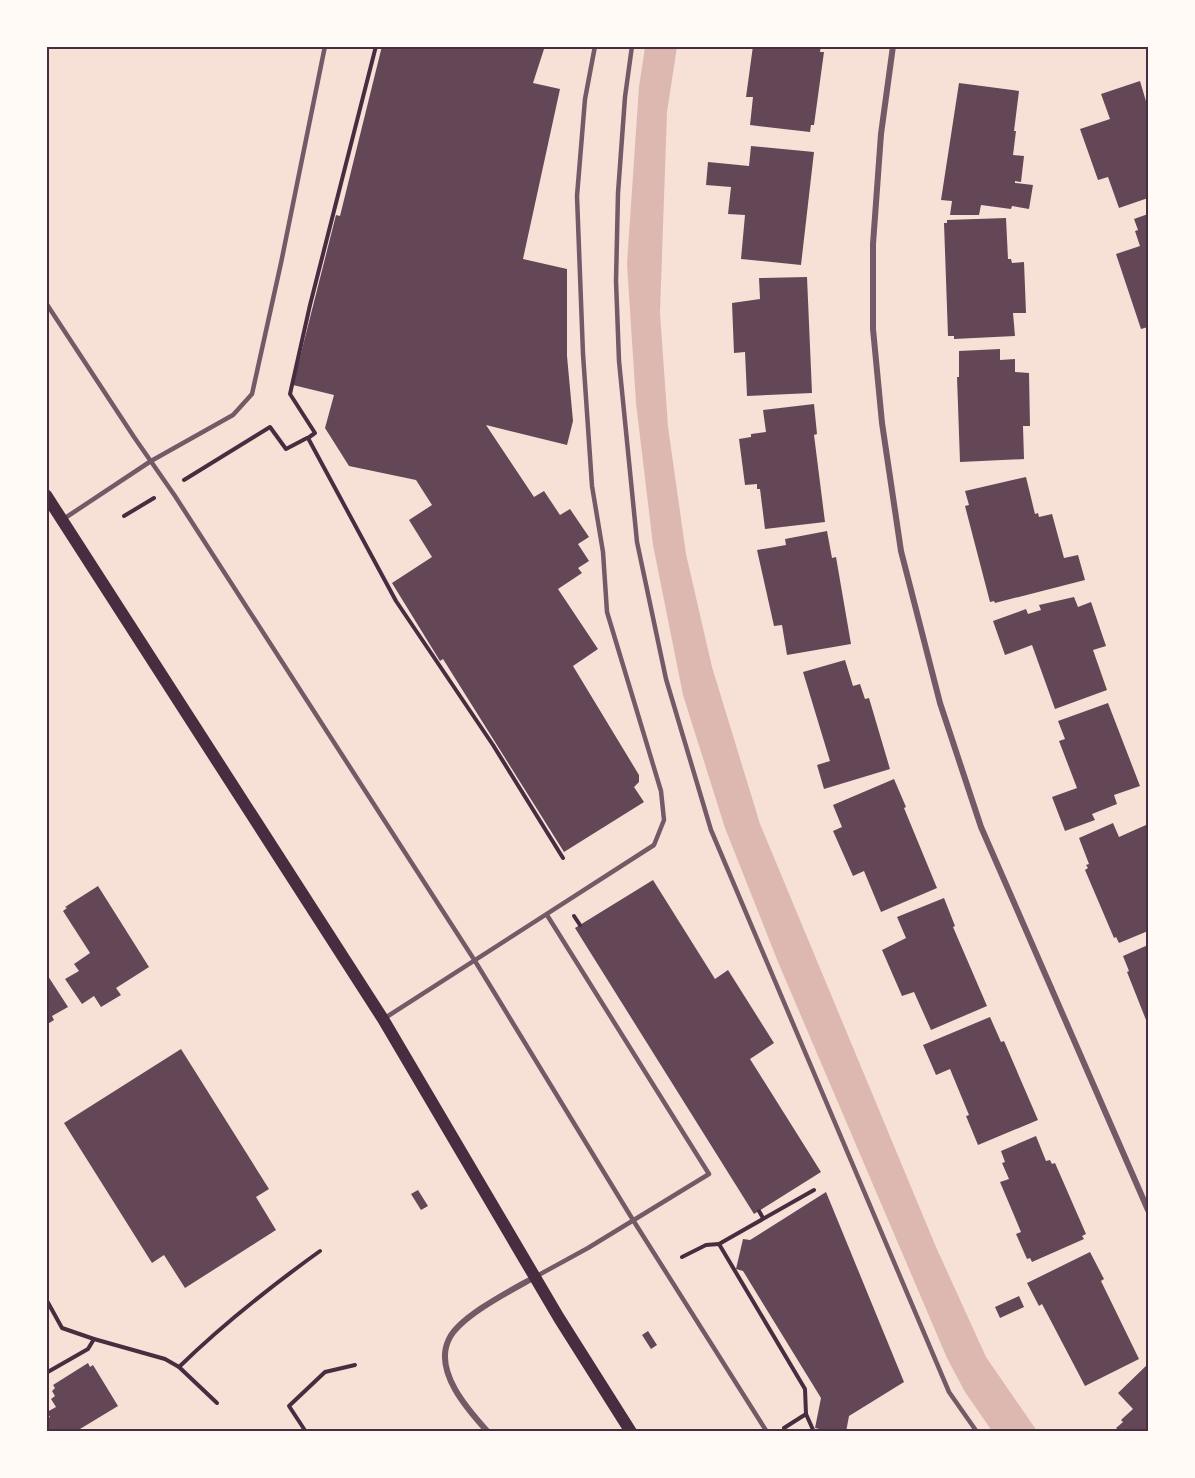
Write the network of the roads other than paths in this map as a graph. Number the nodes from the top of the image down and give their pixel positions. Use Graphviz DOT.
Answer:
graph roads {
  1 [pos="325,46"];
  2 [pos="595,46"];
  3 [pos="632,46"];
  4 [pos="893,46"];
  5 [pos="46,303"];
  6 [pos="151,460"];
  7 [pos="46,495"];
  8 [pos="63,520"];
  9 [pos="547,915"];
  10 [pos="475,961"];
  11 [pos="383,1019"];
  12 [pos="1149,1210"];
  13 [pos="633,1220"];
  14 [pos="535,1277"];
  15 [pos="488,1431"];
  16 [pos="631,1431"];
  17 [pos="767,1431"];
  18 [pos="977,1431"];
  1 -- 6 [label="lane"];
  2 -- 9 [label="lane"];
  3 -- 18 [label="lane"];
  4 -- 12 [label="street"];
  5 -- 6 [label="lane"];
  6 -- 8 [label="lane"];
  6 -- 10 [label="lane"];
  7 -- 8 [label="main road"];
  8 -- 11 [label="main road"];
  9 -- 10 [label="lane"];
  9 -- 13 [label="lane"];
  10 -- 11 [label="lane"];
  10 -- 13 [label="lane"];
  11 -- 14 [label="main road"];
  13 -- 14 [label="lane"];
  13 -- 17 [label="lane"];
  14 -- 15 [label="street"];
  14 -- 16 [label="main road"];
}
